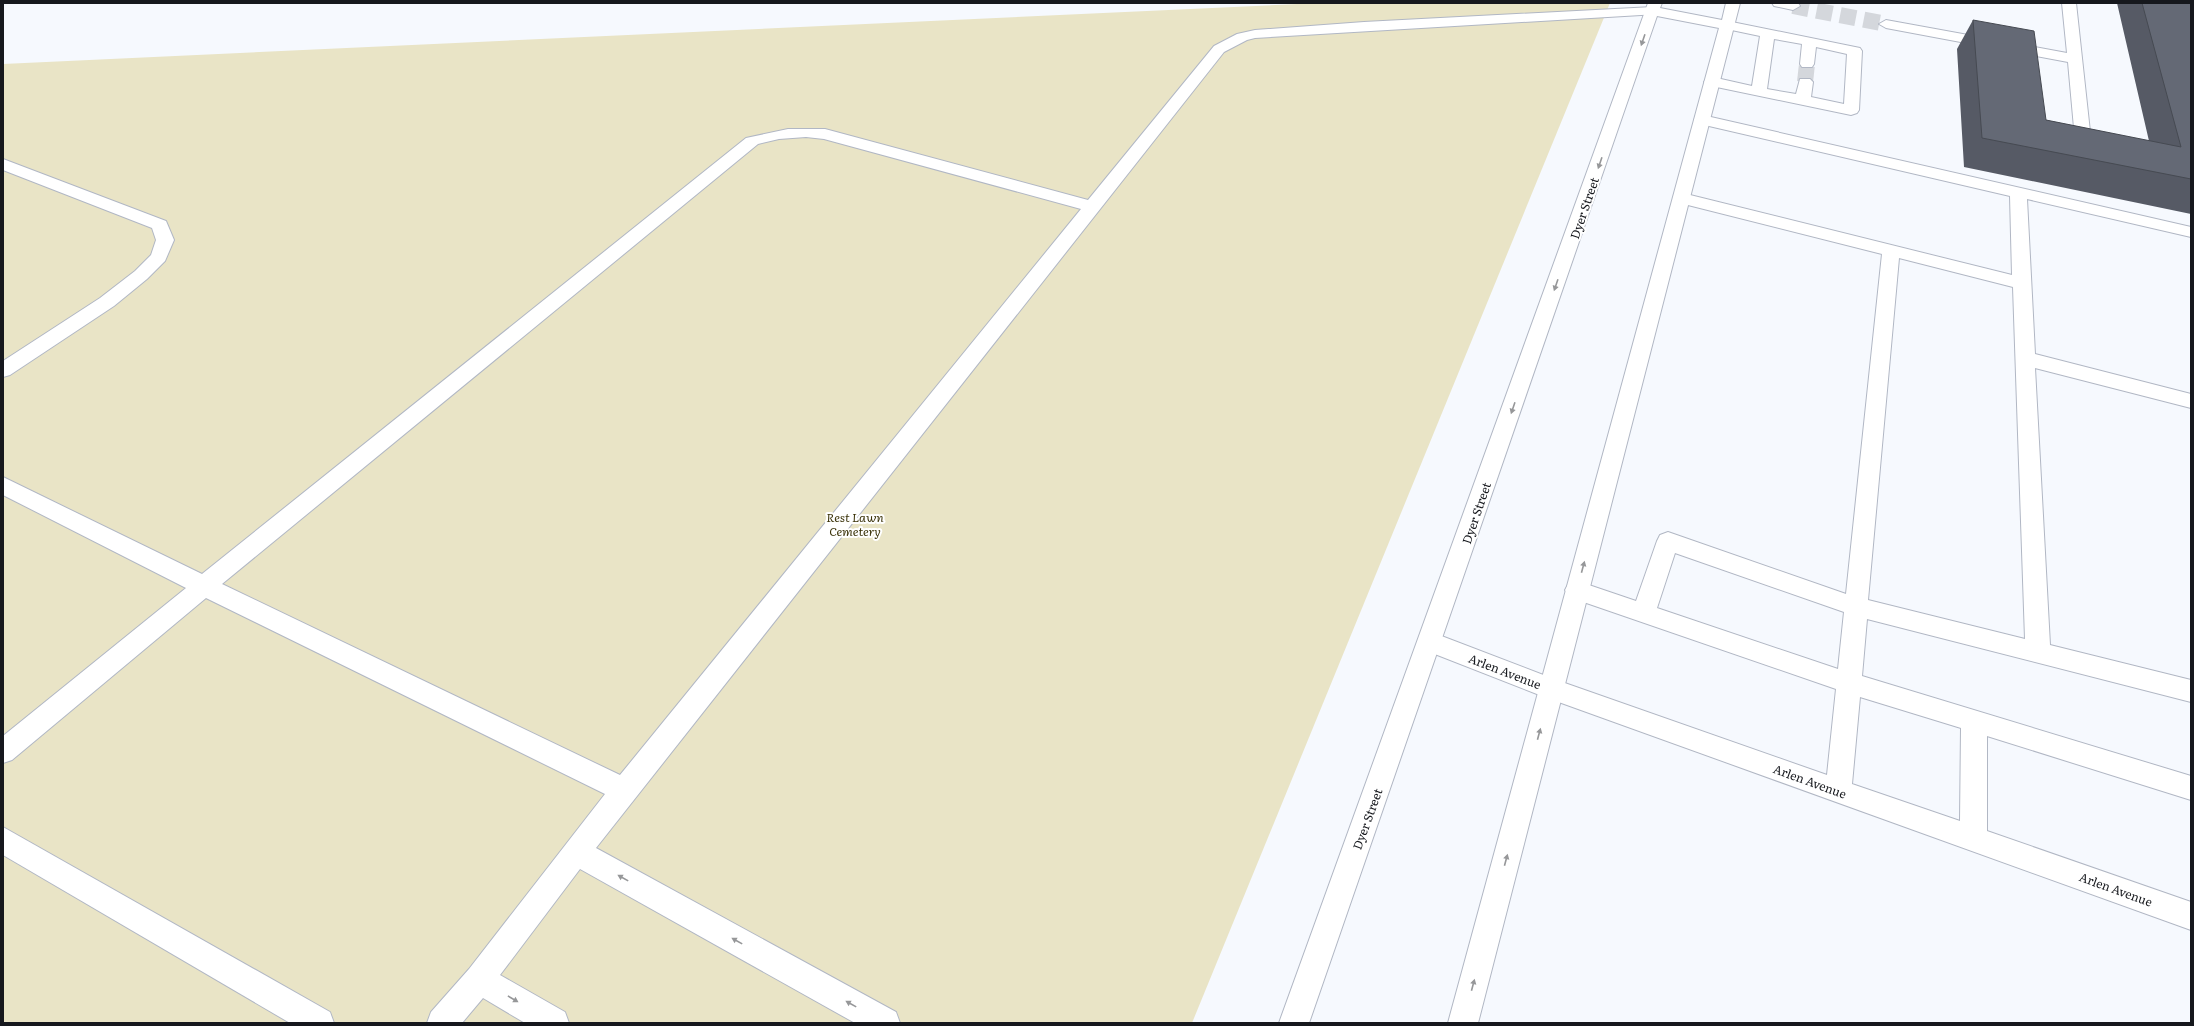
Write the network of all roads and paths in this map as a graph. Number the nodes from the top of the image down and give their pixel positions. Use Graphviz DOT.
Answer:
graph roads {
  1 [pos="1733,3"];
  2 [pos="1779,3"];
  3 [pos="2069,3"];
  4 [pos="1793,6"];
  5 [pos="1654,7"];
  6 [pos="1886,24"];
  7 [pos="1727,25"];
  8 [pos="1768,33"];
  9 [pos="1810,42"];
  10 [pos="2075,59"];
  11 [pos="1807,64"];
  12 [pos="1712,82"];
  13 [pos="1805,82"];
  14 [pos="1759,92"];
  15 [pos="1803,101"];
  16 [pos="1702,120"];
  17 [pos="2084,150"];
  18 [pos="3,164"];
  19 [pos="2018,194"];
  20 [pos="1682,198"];
  21 [pos="1093,207"];
  22 [pos="2191,232"];
  23 [pos="1891,251"];
  24 [pos="2021,283"];
  25 [pos="2024,358"];
  26 [pos="3,370"];
  27 [pos="2191,401"];
  28 [pos="3,485"];
  29 [pos="204,586"];
  30 [pos="1576,590"];
  31 [pos="1857,607"];
  32 [pos="1644,613"];
  33 [pos="1430,642"];
  34 [pos="2038,652"];
  35 [pos="1849,683"];
  36 [pos="1551,689"];
  37 [pos="2191,691"];
  38 [pos="1974,721"];
  39 [pos="3,752"];
  40 [pos="2191,788"];
  41 [pos="624,790"];
  42 [pos="1838,790"];
  43 [pos="1973,838"];
  44 [pos="3,840"];
  45 [pos="576,852"];
  46 [pos="2191,916"];
  47 [pos="480,979"];
  48 [pos="320,1023"];
  49 [pos="442,1023"];
  50 [pos="554,1023"];
  51 [pos="885,1023"];
  52 [pos="1294,1023"];
  53 [pos="1463,1023"];
  1 -- 7 [label="main road"];
  2 -- 4 [label="main road"];
  3 -- 10 [label="main road"];
  5 -- 7 [label="main road"];
  5 -- 21 [label="main road"];
  5 -- 33 [label="main road, Dyer Street, one-way"];
  6 -- 10 [label="main road"];
  7 -- 8 [label="main road"];
  7 -- 12 [label="main road"];
  8 -- 9 [label="main road"];
  8 -- 14 [label="main road"];
  9 -- 11 [label="main road"];
  9 -- 15 [label="main road"];
  10 -- 17 [label="main road"];
  12 -- 14 [label="main road"];
  12 -- 16 [label="main road"];
  13 -- 15 [label="main road"];
  14 -- 15 [label="main road"];
  16 -- 19 [label="main road"];
  16 -- 20 [label="main road"];
  18 -- 26 [label="main road"];
  19 -- 22 [label="main road"];
  19 -- 24 [label="main road"];
  20 -- 23 [label="main road"];
  30 -- 20 [label="main road, one-way"];
  21 -- 29 [label="main road"];
  21 -- 41 [label="main road"];
  23 -- 24 [label="main road"];
  23 -- 31 [label="main road"];
  24 -- 25 [label="main road"];
  25 -- 27 [label="main road"];
  25 -- 34 [label="main road"];
  28 -- 29 [label="main road"];
  29 -- 39 [label="main road"];
  29 -- 41 [label="main road"];
  30 -- 32 [label="main road"];
  30 -- 36 [label="main road"];
  31 -- 32 [label="main road"];
  31 -- 34 [label="main road"];
  31 -- 35 [label="main road"];
  32 -- 35 [label="main road"];
  33 -- 36 [label="main road, Arlen Avenue"];
  33 -- 52 [label="main road, Dyer Street"];
  34 -- 37 [label="main road"];
  35 -- 38 [label="main road"];
  35 -- 42 [label="main road"];
  36 -- 42 [label="main road, Arlen Avenue"];
  53 -- 36 [label="main road, one-way"];
  38 -- 40 [label="main road"];
  38 -- 43 [label="main road"];
  41 -- 45 [label="main road"];
  42 -- 43 [label="main road, Arlen Avenue"];
  43 -- 46 [label="main road, Arlen Avenue"];
  44 -- 48 [label="main road"];
  45 -- 47 [label="main road"];
  51 -- 45 [label="main road, one-way"];
  47 -- 49 [label="main road"];
  47 -- 50 [label="main road, one-way"];
}
